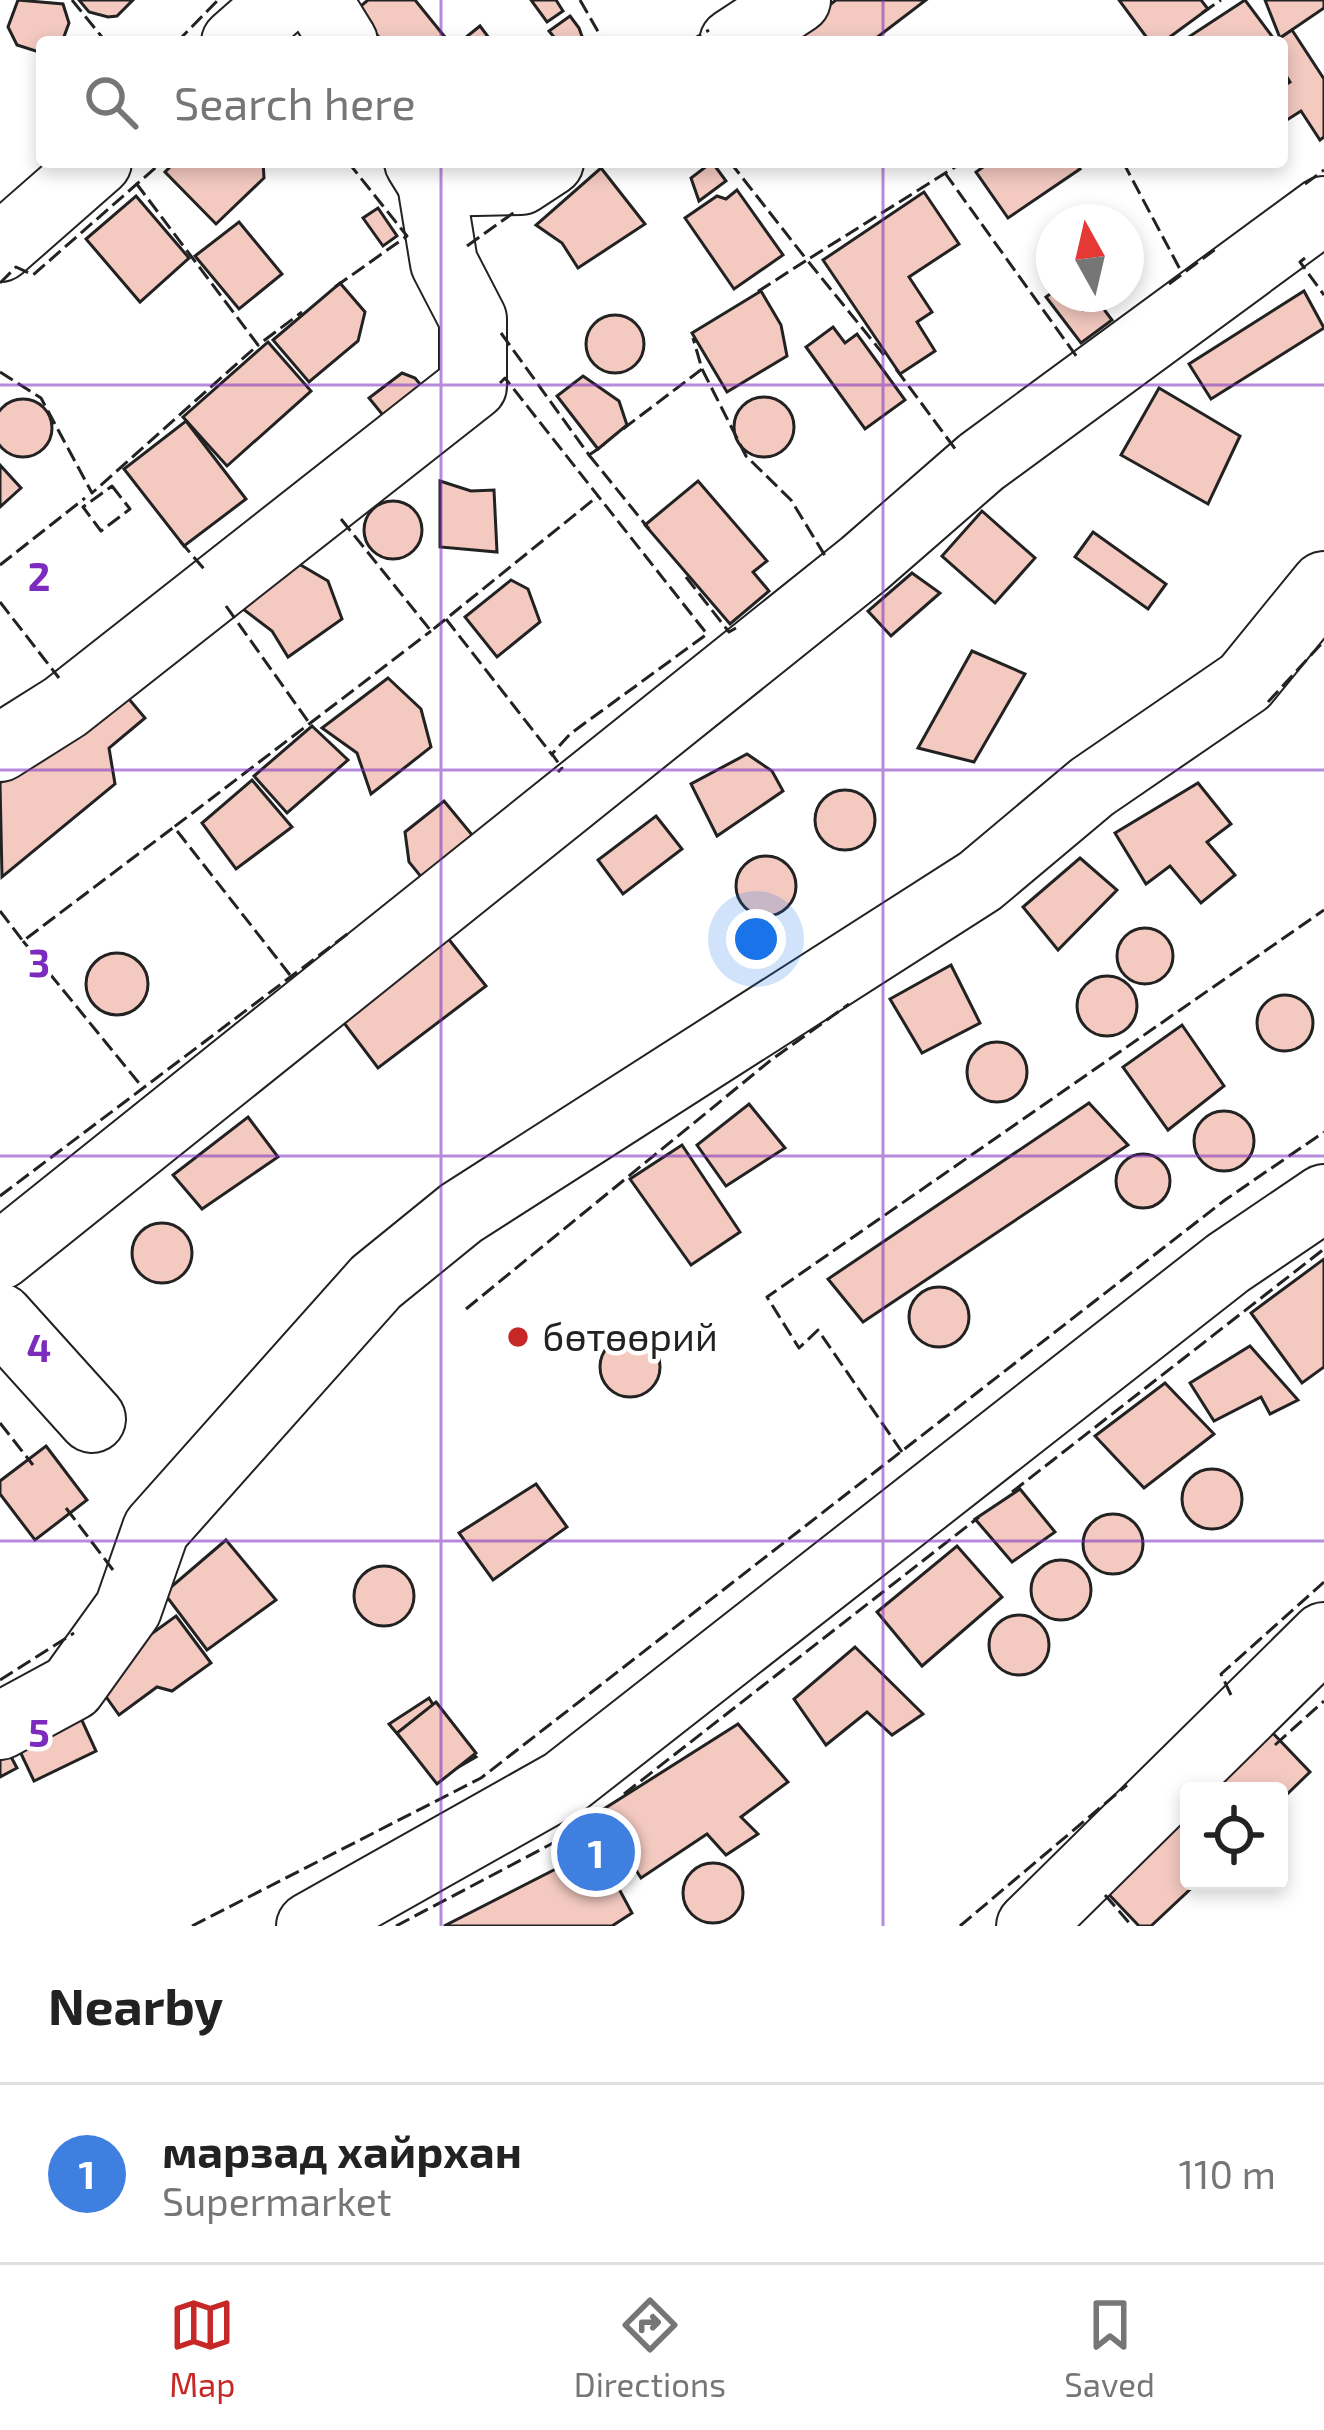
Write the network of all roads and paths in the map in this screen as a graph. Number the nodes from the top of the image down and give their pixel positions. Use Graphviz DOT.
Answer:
graph roads {
  1 [pos="283,0"];
  2 [pos="318,0"];
  3 [pos="797,0"];
  4 [pos="242,36"];
  5 [pos="340,36"];
  6 [pos="742,36"];
  7 [pos="91,168"];
  8 [pos="541,168"];
  9 [pos="424,172"];
  10 [pos="1324,210"];
  11 [pos="0,248"];
  12 [pos="1324,585"];
  13 [pos="0,748"];
  14 [pos="1324,1198"];
  15 [pos="0,1256"];
  16 [pos="7,1335"];
  17 [pos="92,1420"];
  18 [pos="1324,1636"];
  19 [pos="0,1726"];
  20 [pos="310,1926"];
  21 [pos="1030,1926"];
  1 -- 4 [label="street"];
  2 -- 5 [label="street"];
  3 -- 6 [label="street"];
  7 -- 11 [label="street"];
  8 -- 9 [label="street"];
  9 -- 13 [label="street"];
  10 -- 15 [label="street"];
  12 -- 19 [label="street"];
  14 -- 20 [label="street"];
  16 -- 17 [label="street"];
  18 -- 21 [label="street"];
}
